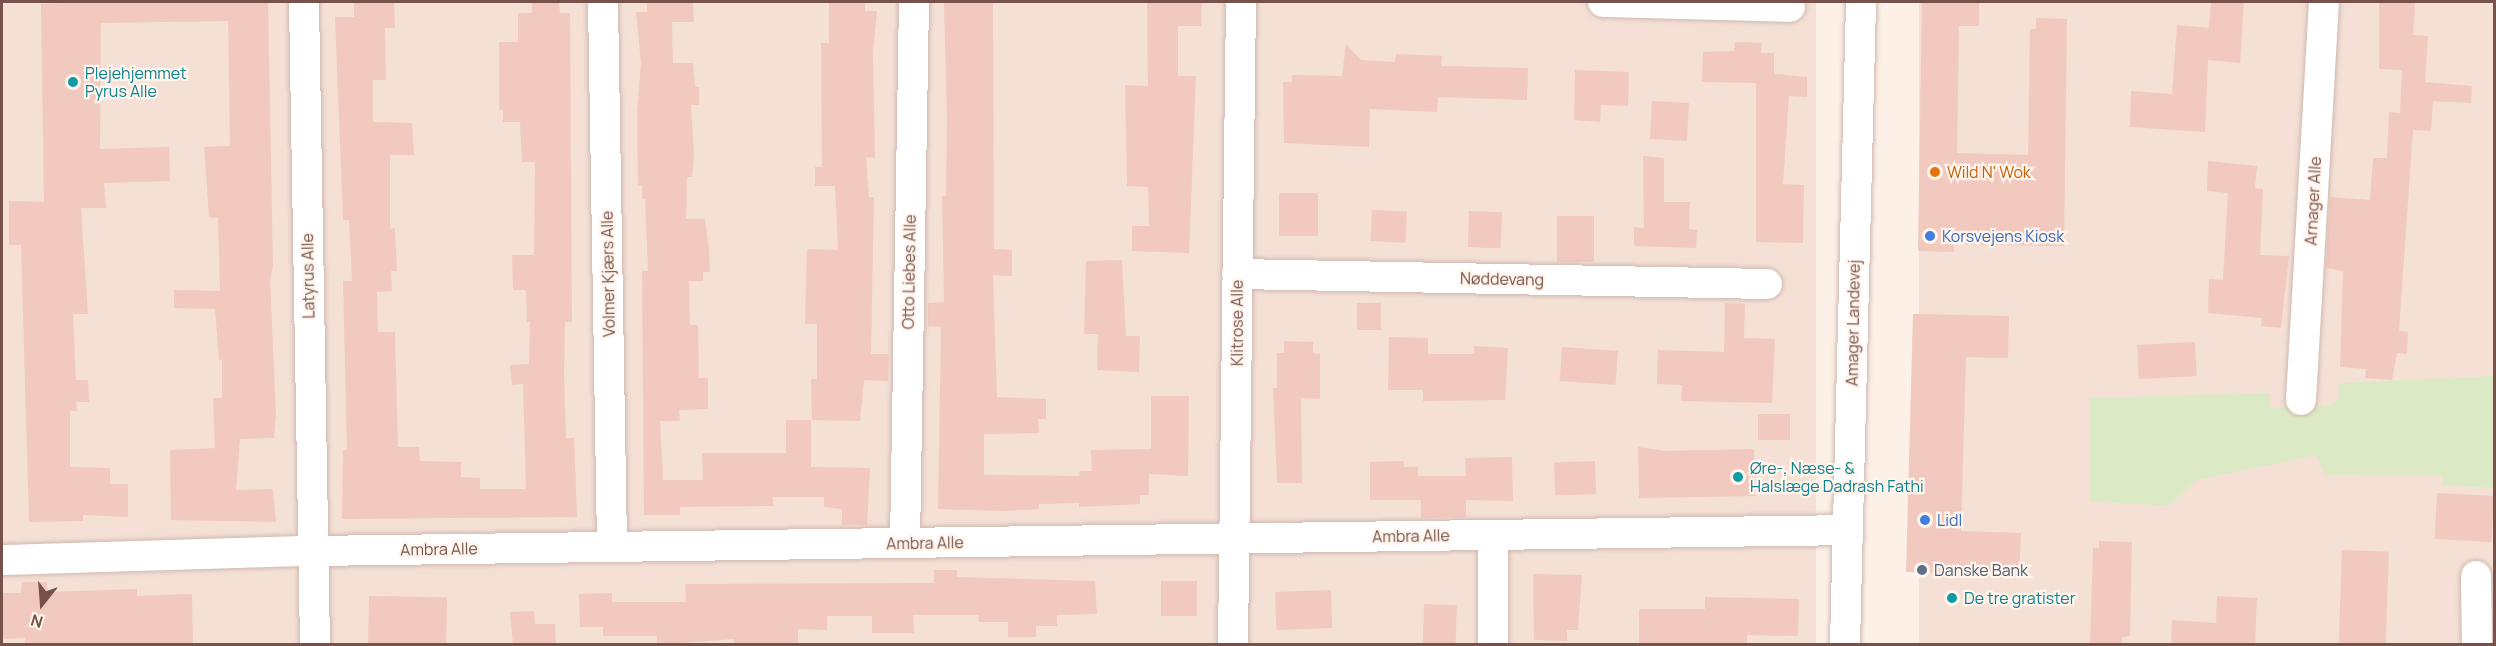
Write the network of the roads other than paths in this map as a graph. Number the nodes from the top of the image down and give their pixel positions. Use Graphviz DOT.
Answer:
graph roads {
  1 [pos="304,2"];
  2 [pos="603,2"];
  3 [pos="914,2"];
  4 [pos="1241,2"];
  5 [pos="1604,2"];
  6 [pos="1861,2"];
  7 [pos="2324,2"];
  8 [pos="1790,7"];
  9 [pos="1237,274"];
  10 [pos="1767,284"];
  11 [pos="2301,400"];
  12 [pos="1848,530"];
  13 [pos="1494,535"];
  14 [pos="1235,539"];
  15 [pos="905,543"];
  16 [pos="612,547"];
  17 [pos="312,551"];
  18 [pos="2,560"];
  19 [pos="2476,576"];
  20 [pos="315,645"];
  21 [pos="1233,645"];
  22 [pos="1493,645"];
  23 [pos="1845,645"];
  24 [pos="2477,645"];
  1 -- 17 [label="street, Latyrus Alle"];
  2 -- 16 [label="street, Volmer Kjærs Alle"];
  3 -- 15 [label="street, Otto Liebes Alle"];
  4 -- 9 [label="street, Klitrose Alle"];
  5 -- 8 [label="street"];
  6 -- 12 [label="street, Amager Landevej"];
  7 -- 11 [label="street, Arnager Alle"];
  9 -- 10 [label="street, Nøddevang"];
  9 -- 14 [label="street, Klitrose Alle"];
  12 -- 13 [label="street, Ambra Alle"];
  12 -- 23 [label="street, Amager Landevej"];
  13 -- 14 [label="street, Ambra Alle"];
  13 -- 22 [label="street"];
  14 -- 15 [label="street, Ambra Alle"];
  14 -- 21 [label="street, Klitrose Alle"];
  15 -- 16 [label="street, Ambra Alle"];
  16 -- 17 [label="street, Ambra Alle"];
  17 -- 18 [label="street, Ambra Alle"];
  17 -- 20 [label="street, Latyrus Alle"];
  19 -- 24 [label="street"];
}
